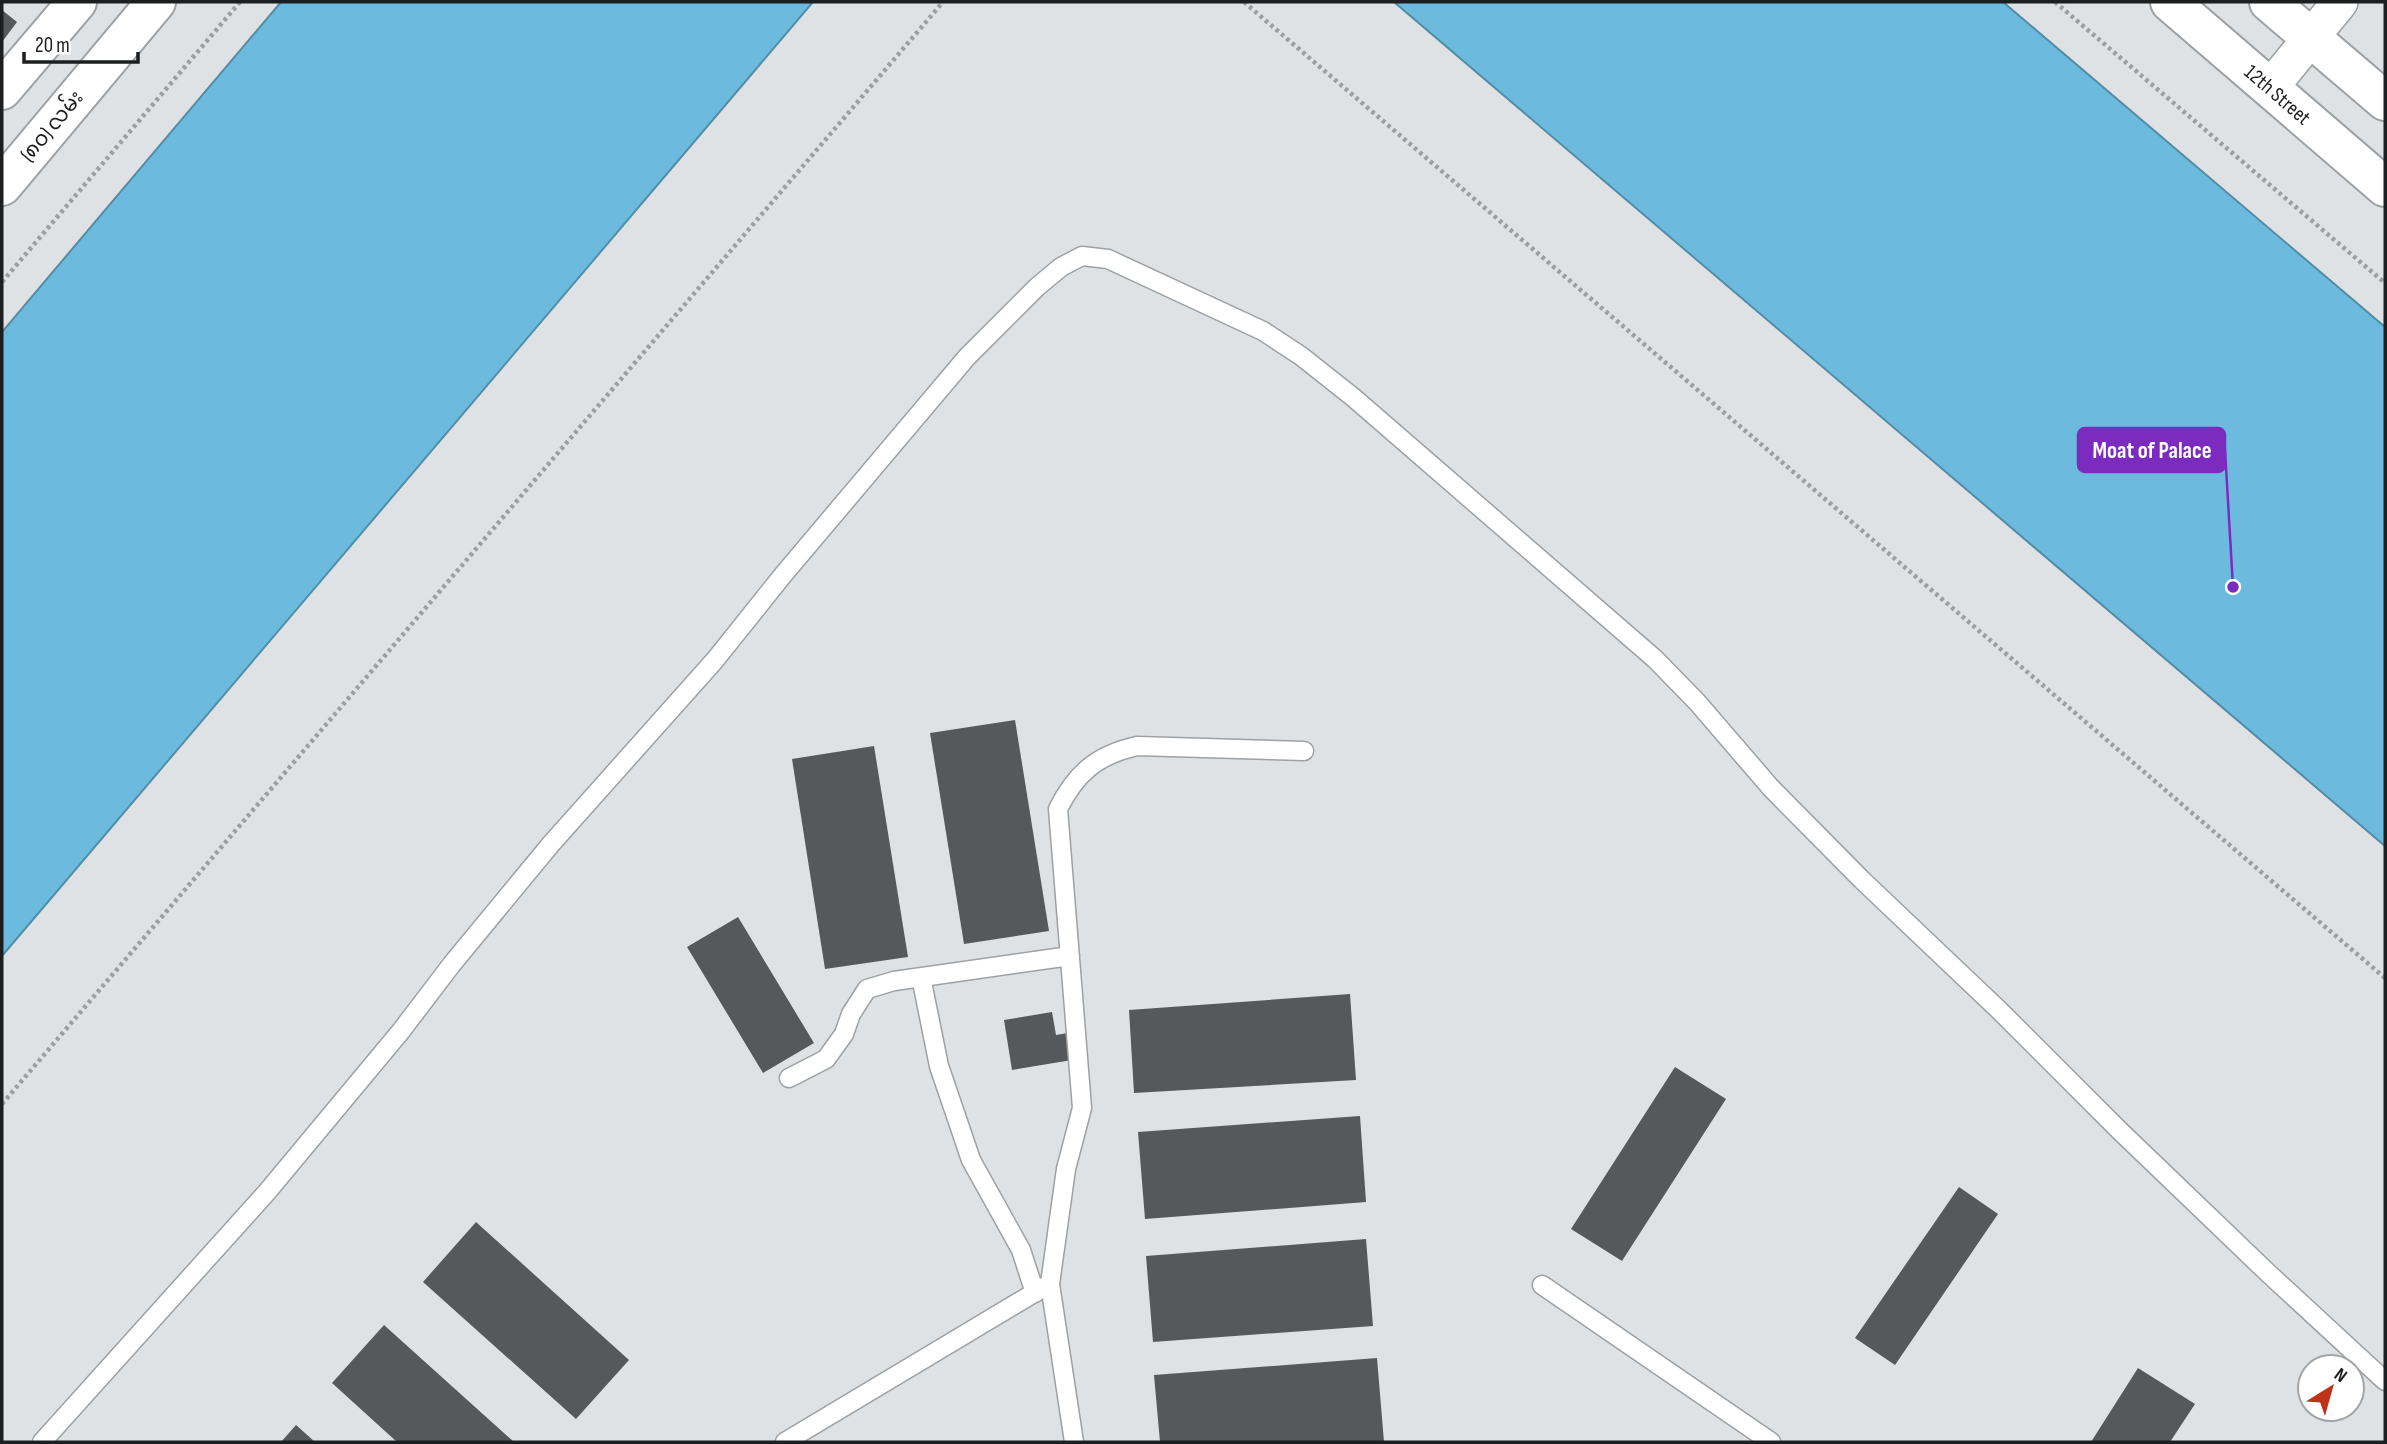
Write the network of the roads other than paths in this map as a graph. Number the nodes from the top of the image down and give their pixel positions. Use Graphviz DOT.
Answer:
graph roads {
  1 [pos="77,2"];
  2 [pos="156,2"];
  3 [pos="2170,2"];
  4 [pos="2269,2"];
  5 [pos="2340,2"];
  6 [pos="2310,37"];
  7 [pos="2270,88"];
  8 [pos="2,90"];
  9 [pos="2385,101"];
  10 [pos="2,186"];
  11 [pos="2385,187"];
  12 [pos="1304,751"];
  13 [pos="1070,956"];
  14 [pos="921,977"];
  15 [pos="789,1078"];
  16 [pos="1542,1285"];
  17 [pos="1042,1288"];
  18 [pos="2385,1381"];
  19 [pos="41,1442"];
  20 [pos="785,1442"];
  21 [pos="1074,1442"];
  22 [pos="1771,1442"];
  1 -- 8 [label="main road"];
  2 -- 10 [label="main road, (၈၀) လမ်း"];
  3 -- 7 [label="main road, 12th Street"];
  4 -- 6 [label="main road"];
  5 -- 6 [label="street"];
  6 -- 7 [label="street"];
  6 -- 9 [label="main road"];
  7 -- 11 [label="main road, 12th Street"];
  12 -- 13 [label="lane"];
  13 -- 14 [label="lane"];
  13 -- 17 [label="lane"];
  14 -- 15 [label="lane"];
  14 -- 17 [label="lane"];
  16 -- 22 [label="lane"];
  17 -- 20 [label="lane"];
  17 -- 21 [label="lane"];
  18 -- 19 [label="lane"];
}
